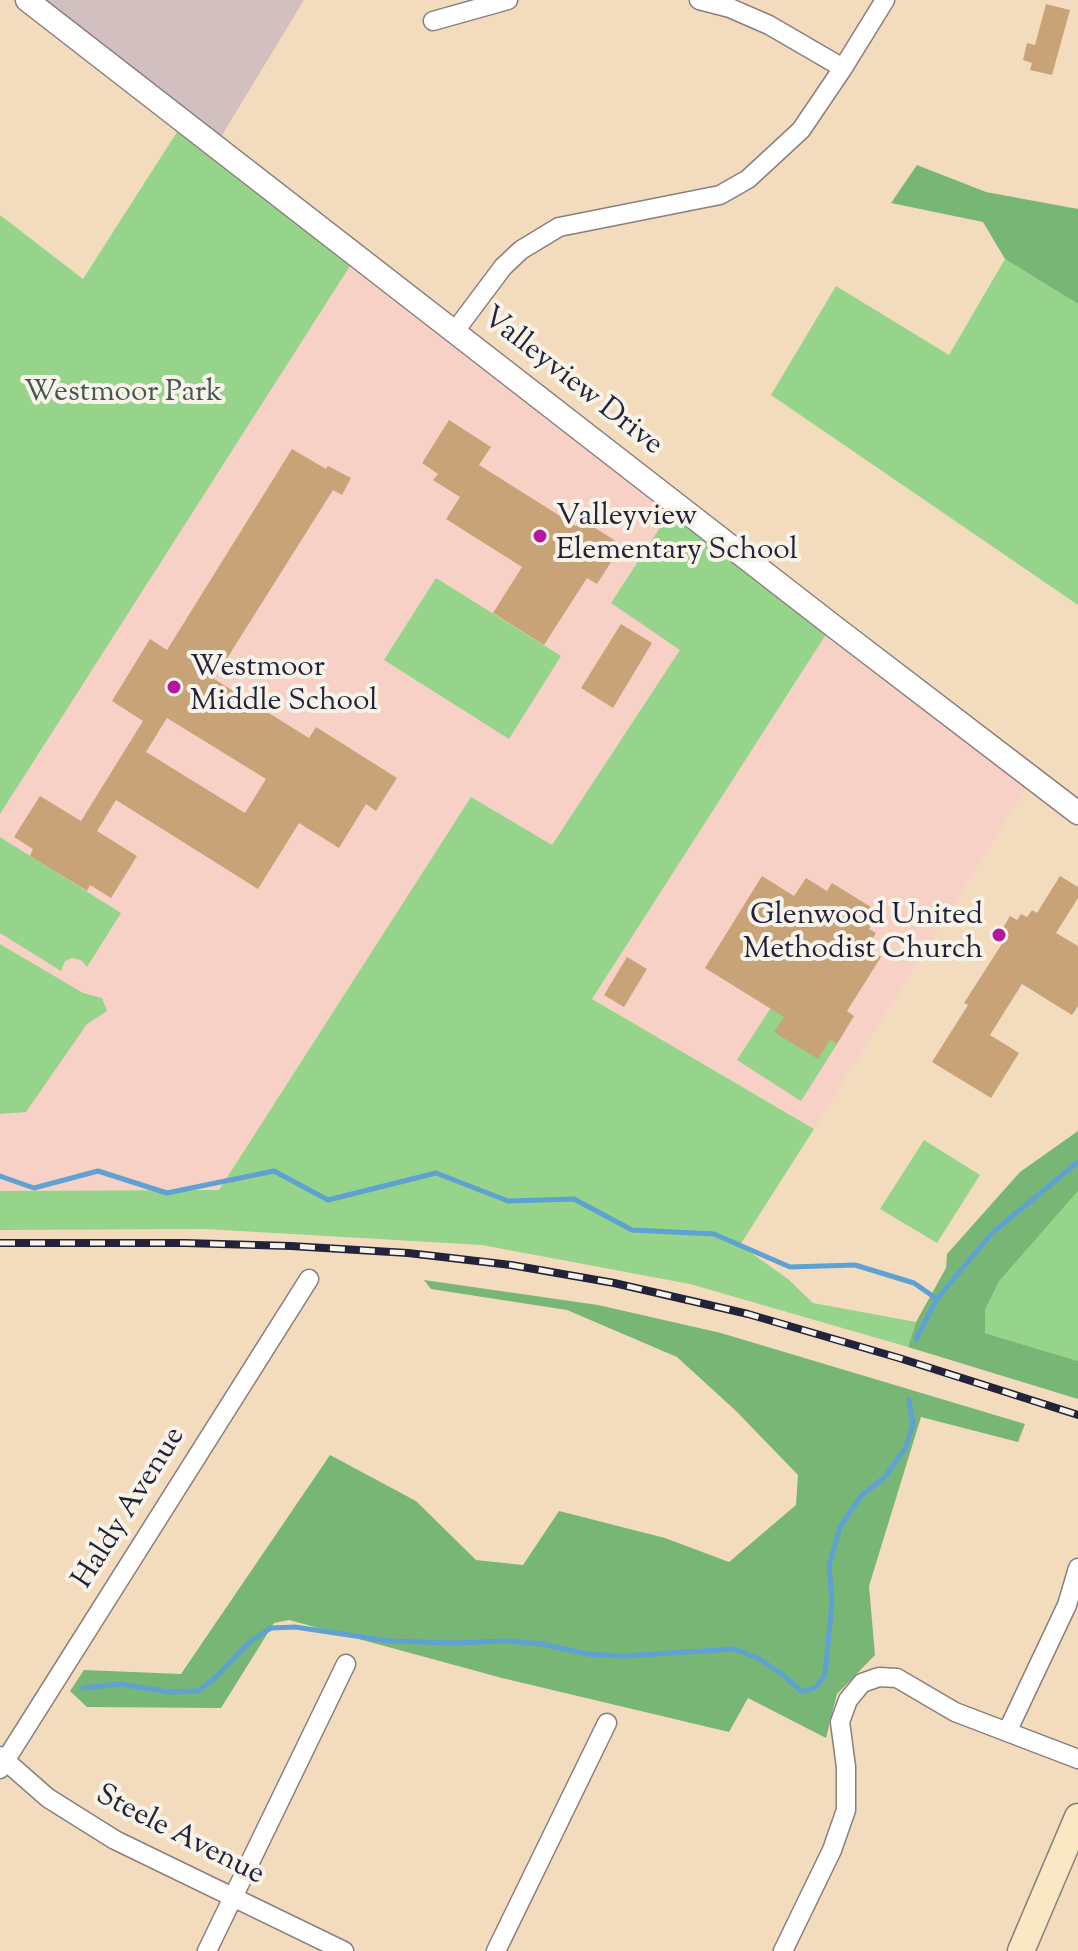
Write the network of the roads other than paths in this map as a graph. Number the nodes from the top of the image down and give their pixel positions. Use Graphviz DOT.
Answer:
graph roads {
  1 [pos="27,0"];
  2 [pos="508,0"];
  3 [pos="699,0"];
  4 [pos="885,0"];
  5 [pos="433,21"];
  6 [pos="843,68"];
  7 [pos="455,331"];
  8 [pos="1078,813"];
  9 [pos="309,1279"];
  10 [pos="1078,1568"];
  11 [pos="346,1664"];
  12 [pos="607,1723"];
  13 [pos="1007,1732"];
  14 [pos="1078,1759"];
  15 [pos="2,1762"];
  16 [pos="1078,1817"];
  17 [pos="233,1897"];
  18 [pos="207,1951"];
  19 [pos="344,1951"];
  20 [pos="496,1951"];
  21 [pos="783,1951"];
  22 [pos="1021,1951"];
  1 -- 7 [label="street, Valleyview Drive"];
  2 -- 5 [label="street"];
  3 -- 6 [label="street"];
  4 -- 6 [label="street"];
  6 -- 7 [label="street"];
  7 -- 8 [label="street, Valleyview Drive"];
  9 -- 15 [label="street, Haldy Avenue"];
  10 -- 13 [label="street"];
  11 -- 17 [label="street"];
  12 -- 20 [label="street"];
  13 -- 14 [label="street"];
  13 -- 21 [label="street"];
  15 -- 17 [label="street, Steele Avenue"];
  16 -- 22 [label="main road"];
  17 -- 18 [label="street"];
  17 -- 19 [label="street, Steele Avenue"];
}
